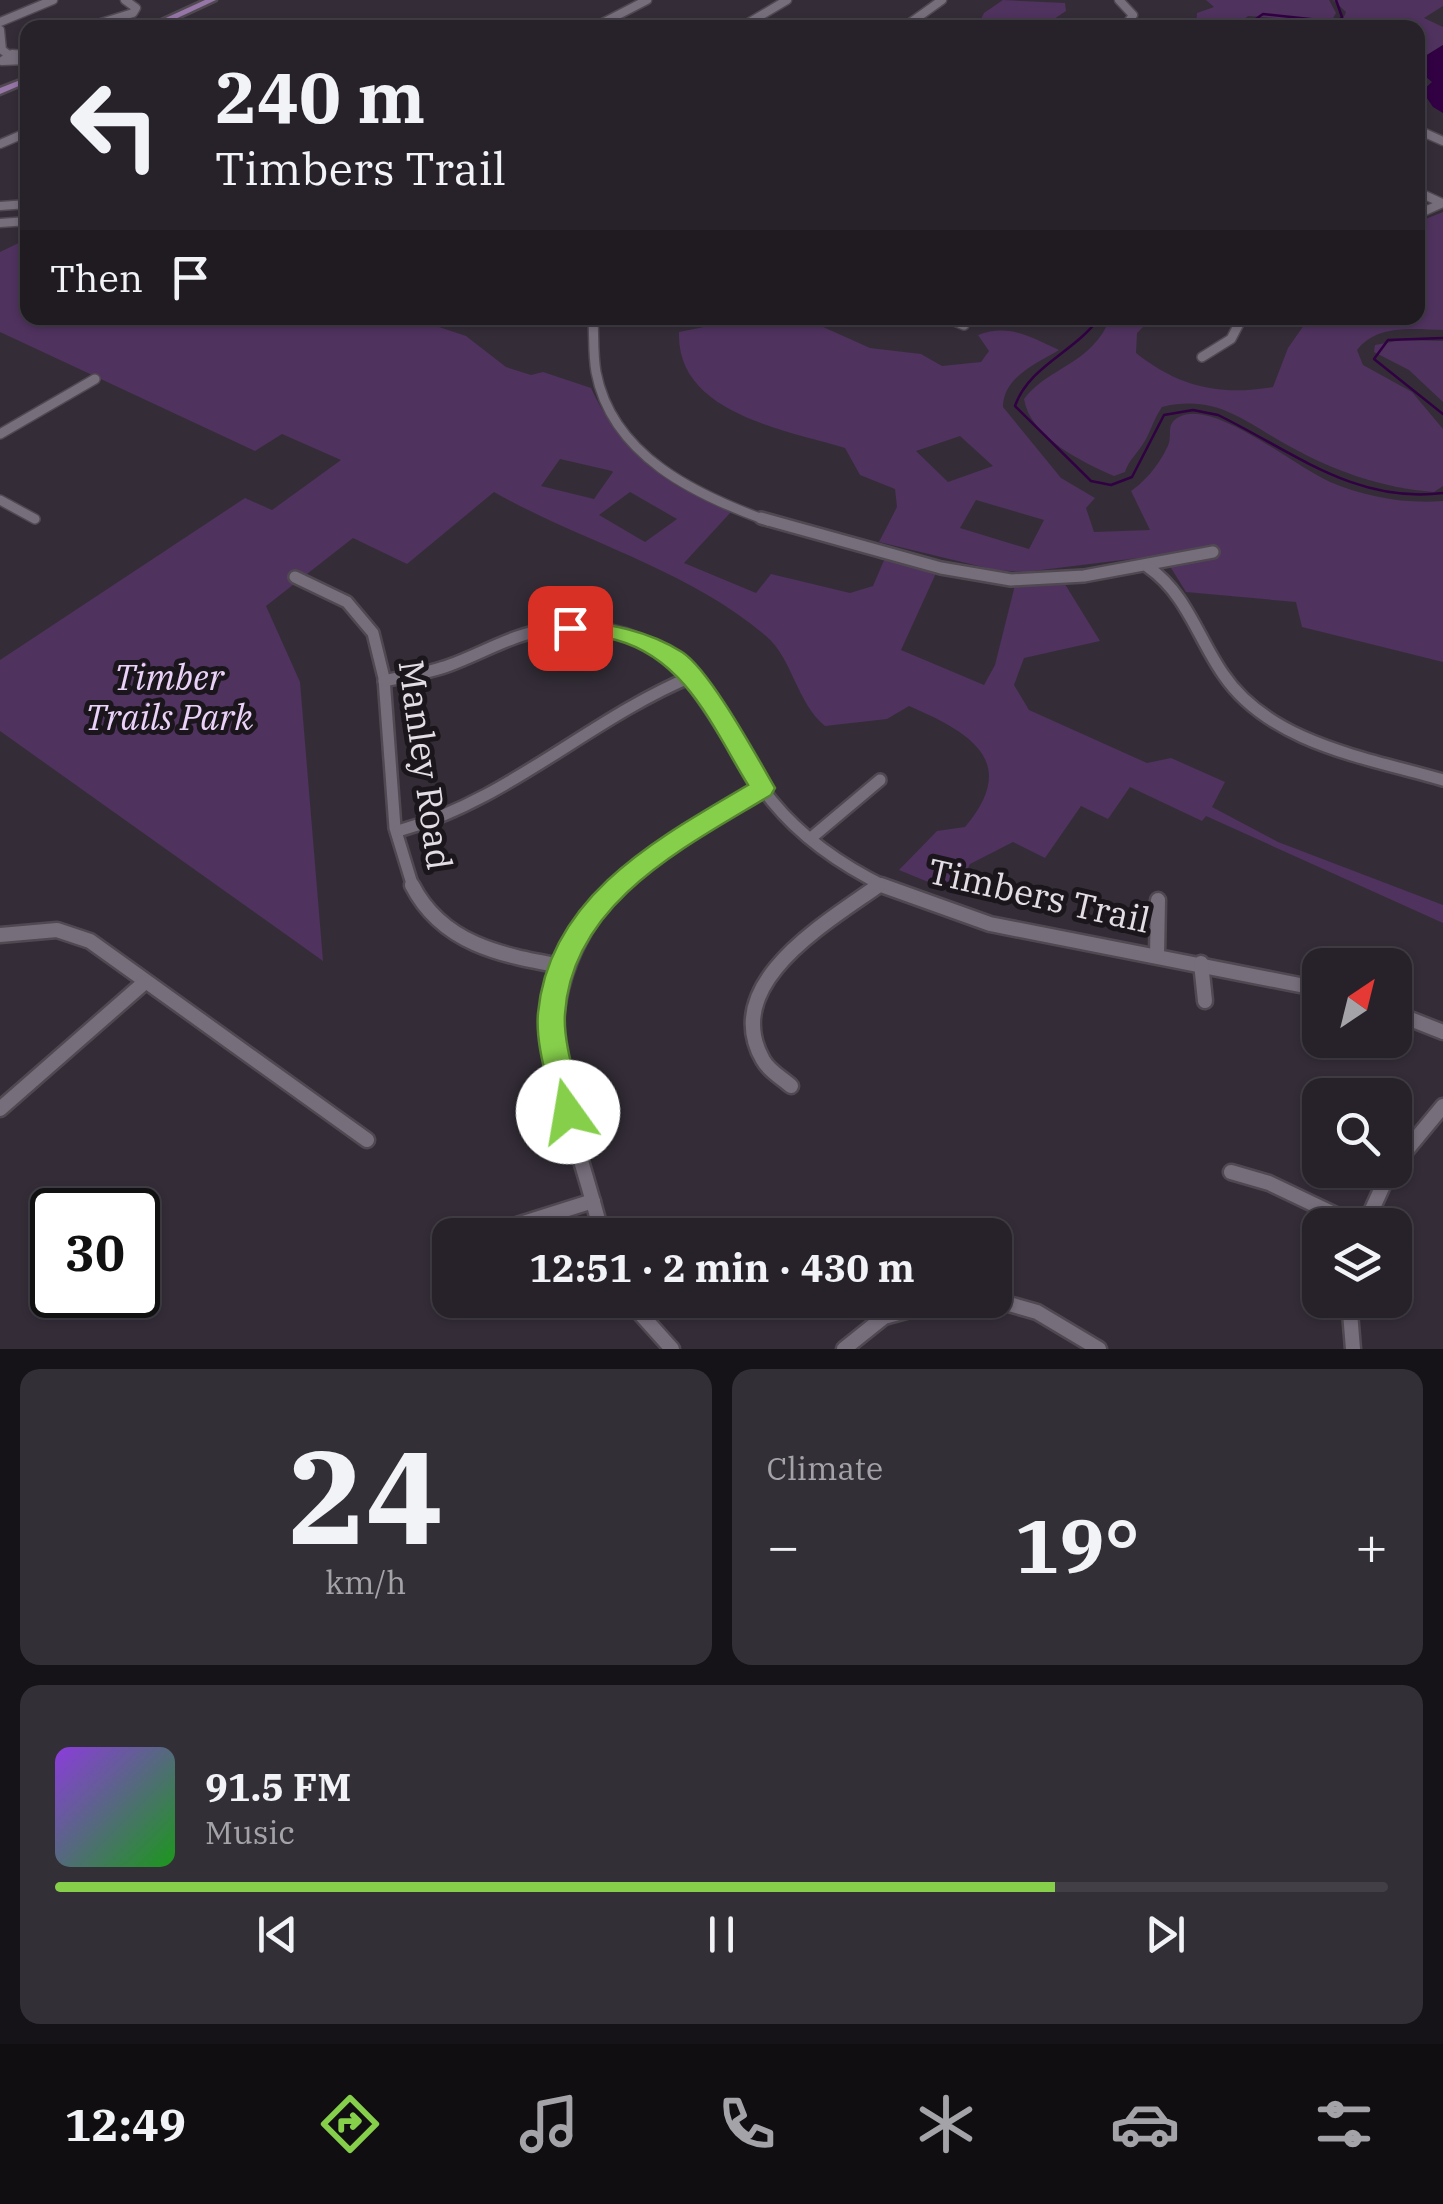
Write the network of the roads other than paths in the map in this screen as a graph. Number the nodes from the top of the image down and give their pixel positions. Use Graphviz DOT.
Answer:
graph roads {
  1 [pos="53,0"];
  2 [pos="125,0"];
  3 [pos="212,0"];
  4 [pos="647,0"];
  5 [pos="787,0"];
  6 [pos="942,0"];
  7 [pos="1119,0"];
  8 [pos="112,20"];
  9 [pos="166,20"];
  10 [pos="608,20"];
  11 [pos="753,20"];
  12 [pos="914,20"];
  13 [pos="1130,20"];
  14 [pos="0,22"];
  15 [pos="0,30"];
  16 [pos="5,62"];
  17 [pos="594,325"];
  18 [pos="1238,325"];
  19 [pos="1202,358"];
  20 [pos="95,378"];
  21 [pos="0,434"];
  22 [pos="0,500"];
  23 [pos="35,519"];
  24 [pos="1213,552"];
  25 [pos="1148,567"];
  26 [pos="295,577"];
  27 [pos="542,603"];
  28 [pos="546,630"];
  29 [pos="693,676"];
  30 [pos="384,681"];
  31 [pos="880,780"];
  32 [pos="1443,780"];
  33 [pos="762,788"];
  34 [pos="398,831"];
  35 [pos="811,838"];
  36 [pos="880,884"];
  37 [pos="1158,900"];
  38 [pos="0,935"];
  39 [pos="1158,955"];
  40 [pos="1201,963"];
  41 [pos="561,966"];
  42 [pos="145,982"];
  43 [pos="1302,984"];
  44 [pos="1205,1002"];
  45 [pos="1412,1020"];
  46 [pos="1443,1032"];
  47 [pos="791,1086"];
  48 [pos="1443,1106"];
  49 [pos="0,1110"];
  50 [pos="367,1140"];
  51 [pos="1412,1143"];
  52 [pos="1231,1172"];
  53 [pos="593,1201"];
  54 [pos="1322,1208"];
  55 [pos="539,1218"];
  56 [pos="598,1218"];
  57 [pos="1012,1305"];
  58 [pos="644,1318"];
  59 [pos="884,1318"];
  60 [pos="1350,1318"];
  61 [pos="672,1349"];
  62 [pos="844,1349"];
  63 [pos="1099,1349"];
  64 [pos="1353,1349"];
  1 -- 14 [label="street"];
  2 -- 8 [label="street"];
  3 -- 9 [label="main road"];
  4 -- 10 [label="street"];
  5 -- 11 [label="street"];
  6 -- 12 [label="street"];
  7 -- 13 [label="street"];
  15 -- 16 [label="street"];
  17 -- 25 [label="street"];
  18 -- 19 [label="street"];
  20 -- 21 [label="street"];
  22 -- 23 [label="street"];
  24 -- 25 [label="street"];
  25 -- 32 [label="street"];
  26 -- 30 [label="street, Manley Road"];
  27 -- 28 [label="street"];
  28 -- 29 [label="street, Timbers Trail"];
  28 -- 30 [label="street, Timbers Trail"];
  29 -- 33 [label="street, Timbers Trail"];
  29 -- 34 [label="street"];
  30 -- 34 [label="street, Manley Road"];
  31 -- 35 [label="street"];
  33 -- 35 [label="street, Timbers Trail"];
  33 -- 41 [label="street"];
  34 -- 41 [label="street, Manley Road"];
  35 -- 36 [label="street, Timbers Trail"];
  36 -- 39 [label="street, Timbers Trail"];
  36 -- 47 [label="street"];
  37 -- 39 [label="street"];
  38 -- 42 [label="street"];
  39 -- 40 [label="street, Timbers Trail"];
  40 -- 43 [label="street, Timbers Trail"];
  40 -- 44 [label="street"];
  41 -- 53 [label="street"];
  42 -- 49 [label="street"];
  42 -- 50 [label="street"];
  45 -- 46 [label="street"];
  48 -- 51 [label="street"];
  52 -- 54 [label="street"];
  53 -- 55 [label="street"];
  53 -- 56 [label="street"];
  57 -- 63 [label="street"];
  58 -- 61 [label="street"];
  59 -- 62 [label="street"];
  60 -- 64 [label="street"];
}
